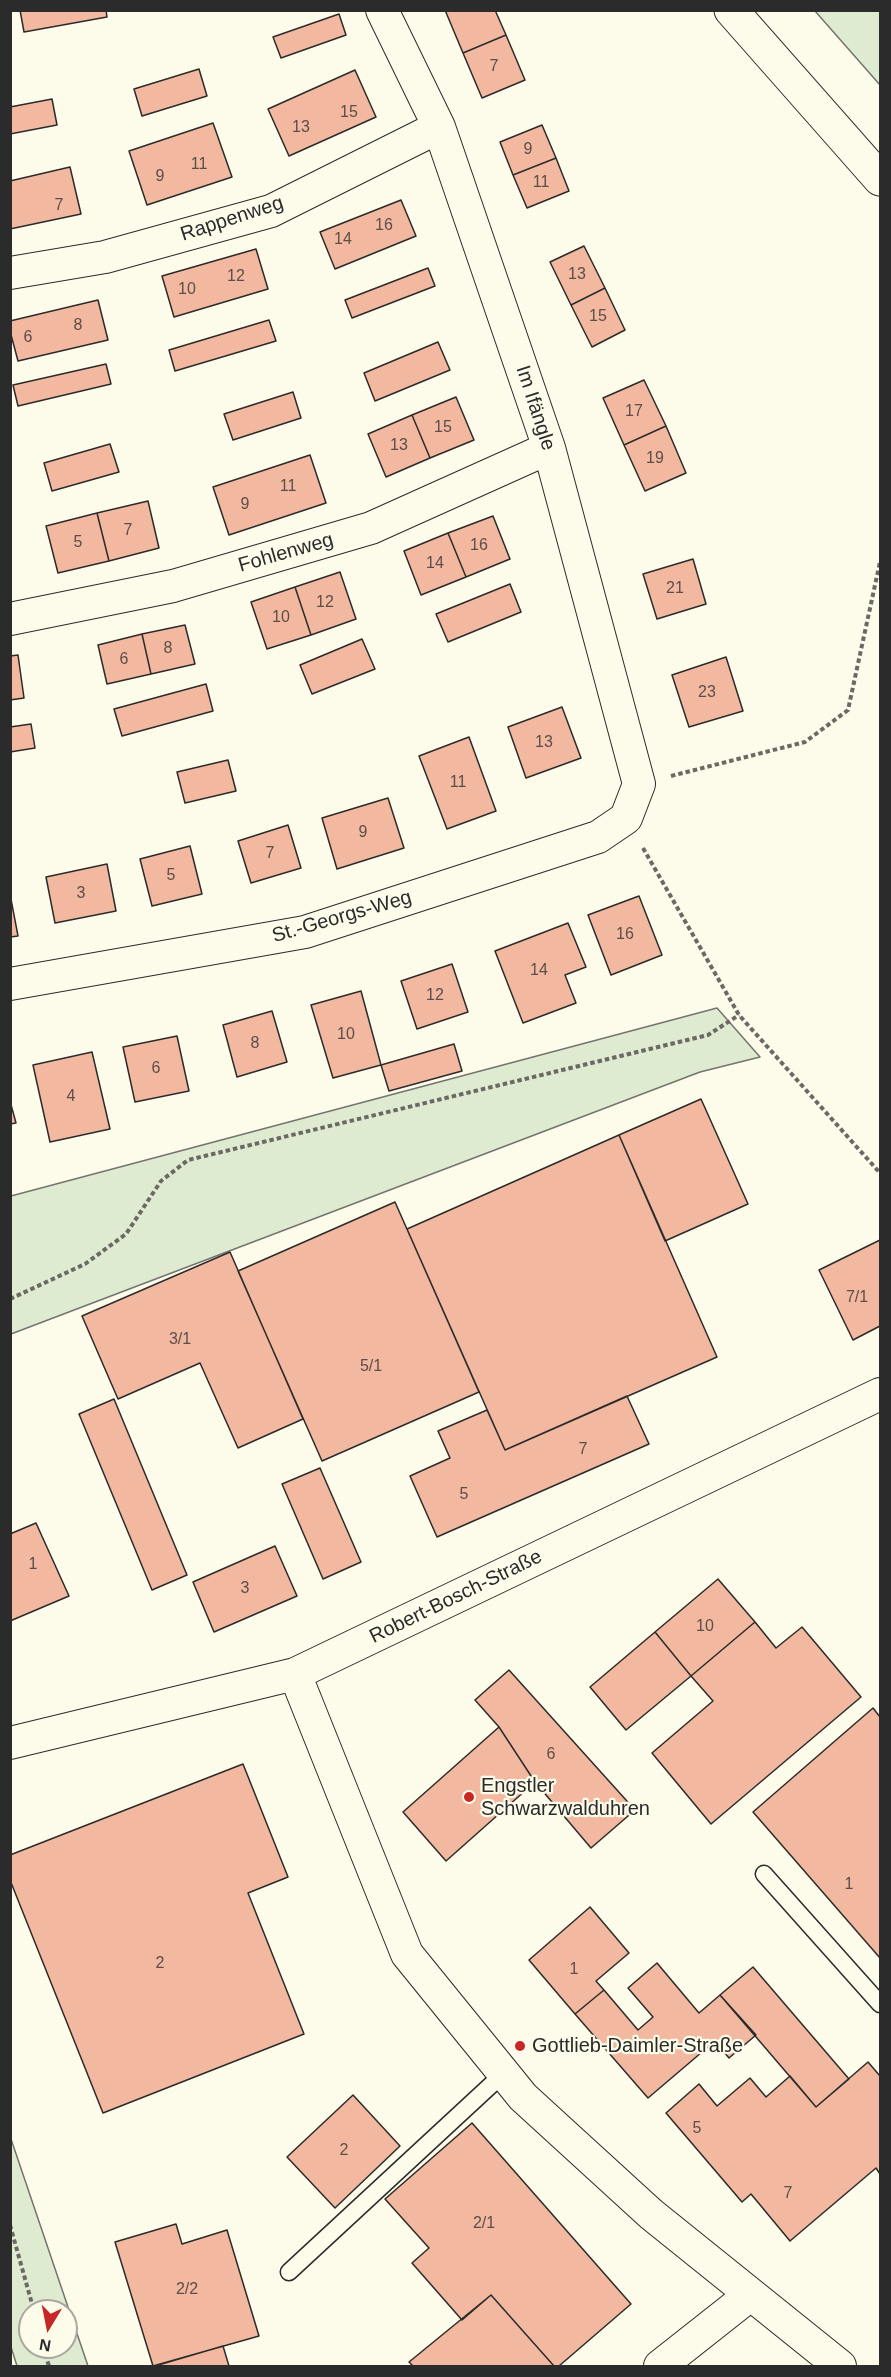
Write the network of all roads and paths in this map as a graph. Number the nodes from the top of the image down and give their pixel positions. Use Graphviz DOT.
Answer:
graph roads {
  1 [pos="382,10"];
  2 [pos="731,10"];
  3 [pos="439,127"];
  4 [pos="880,179"];
  5 [pos="10,273"];
  6 [pos="549,448"];
  7 [pos="880,562"];
  8 [pos="10,619"];
  9 [pos="639,784"];
  10 [pos="626,818"];
  11 [pos="10,984"];
  12 [pos="740,1015"];
  13 [pos="880,1173"];
  14 [pos="10,1299"];
  15 [pos="880,1394"];
  16 [pos="295,1674"];
  17 [pos="10,1743"];
  18 [pos="764,1874"];
  19 [pos="880,2004"];
  20 [pos="504,2073"];
  21 [pos="10,2224"];
  22 [pos="289,2272"];
  23 [pos="750,2295"];
  24 [pos="31,2299"];
  25 [pos="660,2367"];
  26 [pos="840,2367"];
  1 -- 3 [label="street, Im Ifängle"];
  2 -- 4 [label="main road"];
  3 -- 5 [label="street, Rappenweg"];
  3 -- 6 [label="street, Im Ifängle"];
  6 -- 8 [label="street, Fohlenweg"];
  6 -- 9 [label="street, Im Ifängle"];
  7 -- 9 [label="path"];
  9 -- 10 [label="street"];
  10 -- 11 [label="street, St.-Georgs-Weg"];
  10 -- 12 [label="path"];
  12 -- 13 [label="path"];
  12 -- 14 [label="path"];
  15 -- 16 [label="street, Robert-Bosch-Straße"];
  16 -- 17 [label="street, Robert-Bosch-Straße"];
  16 -- 20 [label="street"];
  18 -- 19 [label="lane"];
  20 -- 22 [label="lane"];
  20 -- 23 [label="street"];
  21 -- 24 [label="path"];
  23 -- 25 [label="street"];
  23 -- 26 [label="street"];
}
